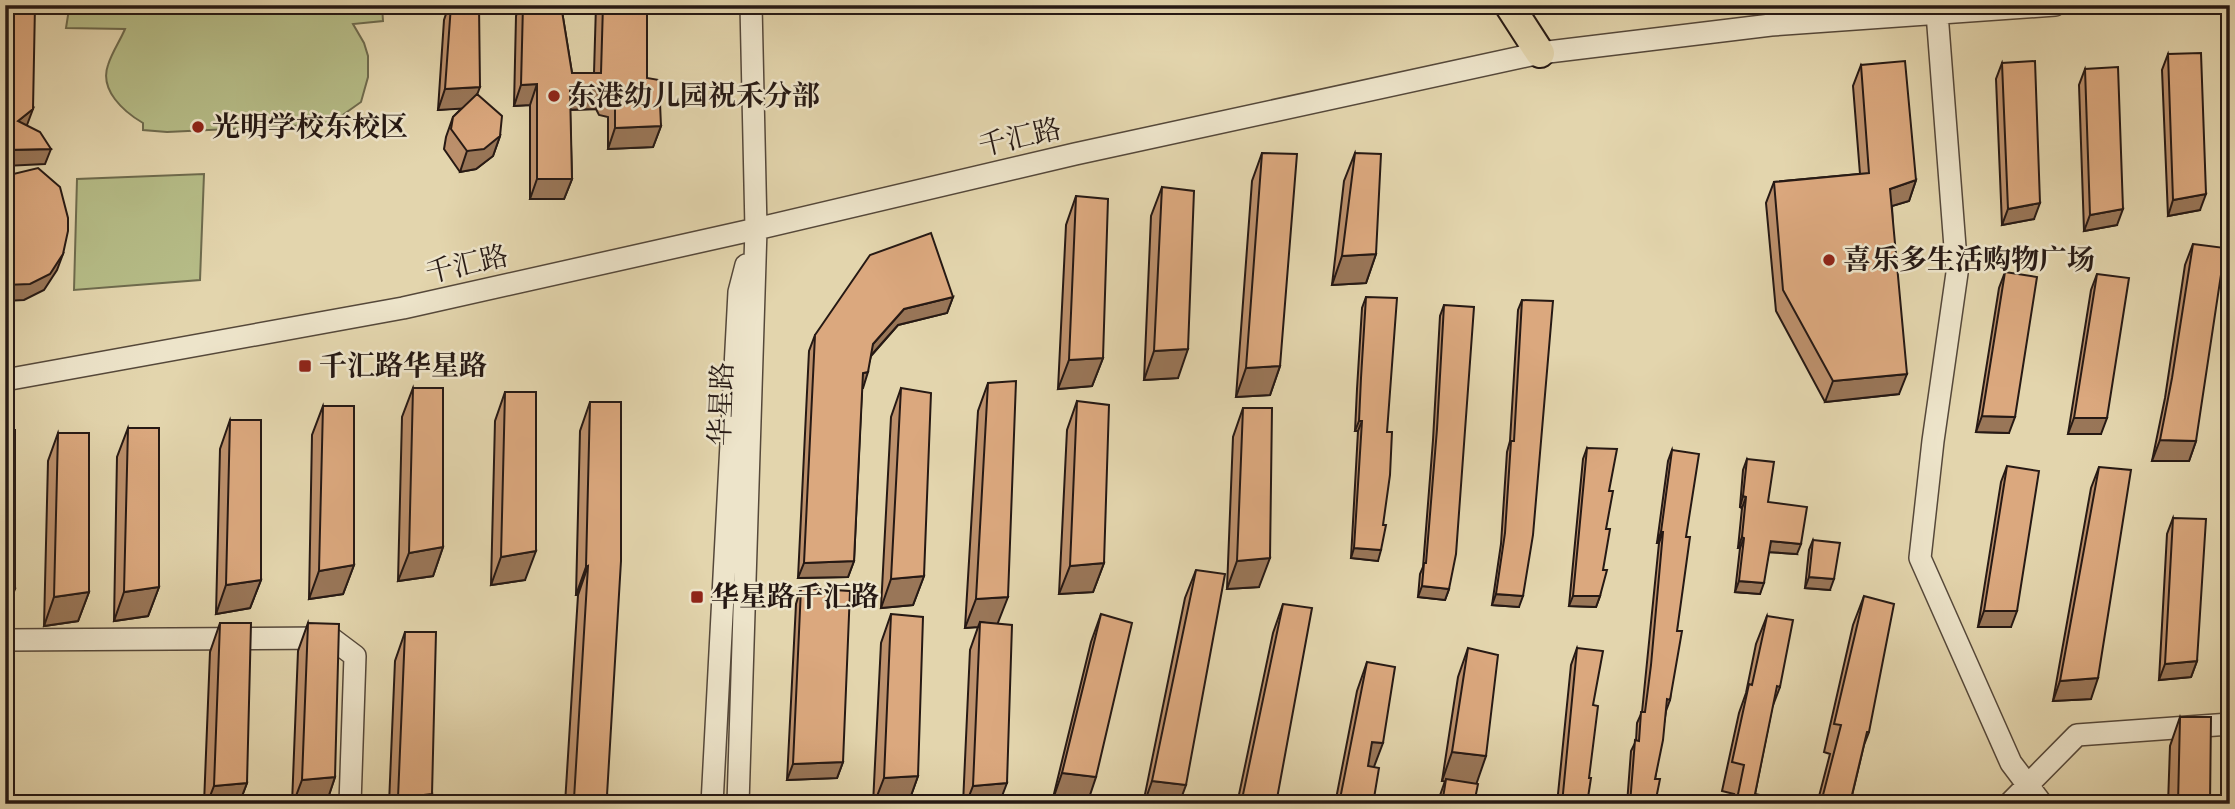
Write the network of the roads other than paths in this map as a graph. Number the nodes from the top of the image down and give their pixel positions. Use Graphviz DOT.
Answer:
graph roads {
  1 [pos="751,5"];
  2 [pos="1509,5"];
  3 [pos="2055,5"];
  4 [pos="1937,13"];
  5 [pos="1540,53"];
  6 [pos="756,229"];
  7 [pos="5,380"];
  8 [pos="5,640"];
  9 [pos="2230,724"];
  10 [pos="2028,785"];
  11 [pos="351,804"];
  12 [pos="712,804"];
  13 [pos="738,804"];
  14 [pos="2009,804"];
  15 [pos="2042,804"];
  1 -- 6 [label="street, 华星路"];
  2 -- 5 [label="main road"];
  3 -- 4 [label="street, 千汇路"];
  4 -- 5 [label="street, 千汇路"];
  4 -- 10 [label="street"];
  5 -- 6 [label="street, 千汇路"];
  6 -- 7 [label="street, 千汇路"];
  6 -- 12 [label="street"];
  6 -- 13 [label="street, 华星路"];
  8 -- 11 [label="street"];
  9 -- 10 [label="street"];
  10 -- 14 [label="street"];
  10 -- 15 [label="street"];
}
